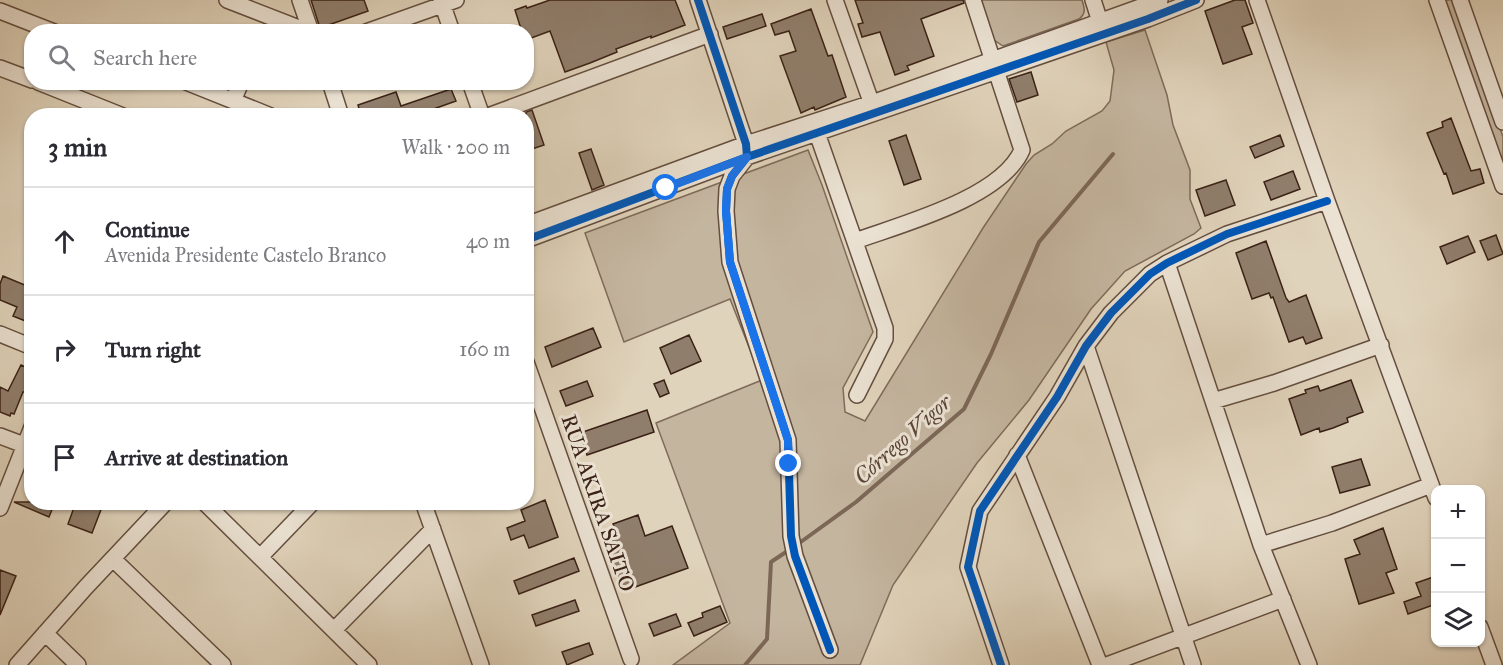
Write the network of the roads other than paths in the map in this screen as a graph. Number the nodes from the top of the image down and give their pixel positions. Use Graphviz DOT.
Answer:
graph roads {
  1 [pos="227,0"];
  2 [pos="300,0"];
  3 [pos="698,0"];
  4 [pos="835,0"];
  5 [pos="973,0"];
  6 [pos="1093,0"];
  7 [pos="1160,0"];
  8 [pos="1196,0"];
  9 [pos="1257,0"];
  10 [pos="1437,0"];
  11 [pos="1460,0"];
  12 [pos="447,2"];
  13 [pos="0,11"];
  14 [pos="268,16"];
  15 [pos="33,24"];
  16 [pos="265,24"];
  17 [pos="289,24"];
  18 [pos="308,24"];
  19 [pos="388,24"];
  20 [pos="451,24"];
  21 [pos="1102,27"];
  22 [pos="710,34"];
  23 [pos="995,66"];
  24 [pos="0,68"];
  25 [pos="24,77"];
  26 [pos="58,90"];
  27 [pos="207,90"];
  28 [pos="237,90"];
  29 [pos="333,90"];
  30 [pos="474,90"];
  31 [pos="233,100"];
  32 [pos="103,108"];
  33 [pos="252,108"];
  34 [pos="338,108"];
  35 [pos="479,108"];
  36 [pos="510,108"];
  37 [pos="873,108"];
  38 [pos="1503,122"];
  39 [pos="817,133"];
  40 [pos="747,151"];
  41 [pos="1503,186"];
  42 [pos="1327,201"];
  43 [pos="534,222"];
  44 [pos="534,237"];
  45 [pos="855,242"];
  46 [pos="1167,263"];
  47 [pos="0,334"];
  48 [pos="24,344"];
  49 [pos="1381,345"];
  50 [pos="1086,346"];
  51 [pos="534,385"];
  52 [pos="857,395"];
  53 [pos="1213,401"];
  54 [pos="0,436"];
  55 [pos="24,445"];
  56 [pos="1017,455"];
  57 [pos="24,456"];
  58 [pos="1431,486"];
  59 [pos="1431,493"];
  60 [pos="0,508"];
  61 [pos="158,510"];
  62 [pos="212,510"];
  63 [pos="305,510"];
  64 [pos="426,510"];
  65 [pos="433,529"];
  66 [pos="1261,545"];
  67 [pos="260,557"];
  68 [pos="113,559"];
  69 [pos="1283,599"];
  70 [pos="334,630"];
  71 [pos="45,633"];
  72 [pos="1183,636"];
  73 [pos="1485,641"];
  74 [pos="830,650"];
  75 [pos="631,659"];
  76 [pos="17,665"];
  77 [pos="78,665"];
  78 [pos="223,665"];
  79 [pos="369,665"];
  80 [pos="481,665"];
  81 [pos="1001,665"];
  82 [pos="1100,665"];
  83 [pos="1107,665"];
  84 [pos="1193,665"];
  85 [pos="1308,665"];
  86 [pos="1494,665"];
  1 -- 14 [label="street"];
  2 -- 18 [label="street"];
  3 -- 22 [label="street"];
  4 -- 37 [label="street"];
  5 -- 23 [label="street"];
  6 -- 21 [label="street"];
  7 -- 21 [label="street"];
  8 -- 21 [label="street"];
  9 -- 42 [label="street"];
  10 -- 41 [label="street"];
  11 -- 38 [label="street"];
  12 -- 19 [label="street"];
  12 -- 20 [label="street"];
  13 -- 15 [label="street"];
  14 -- 16 [label="street"];
  14 -- 17 [label="street"];
  21 -- 23 [label="street"];
  22 -- 36 [label="street"];
  22 -- 40 [label="street"];
  23 -- 37 [label="street"];
  23 -- 45 [label="street"];
  24 -- 25 [label="street"];
  26 -- 32 [label="street"];
  27 -- 31 [label="street"];
  28 -- 31 [label="street"];
  29 -- 34 [label="street"];
  30 -- 35 [label="street"];
  31 -- 33 [label="street"];
  37 -- 39 [label="street"];
  37 -- 40 [label="street"];
  39 -- 40 [label="street"];
  39 -- 45 [label="street"];
  40 -- 43 [label="street"];
  40 -- 44 [label="street"];
  40 -- 74 [label="street"];
  42 -- 46 [label="street"];
  42 -- 49 [label="street"];
  45 -- 52 [label="street"];
  46 -- 50 [label="street"];
  46 -- 53 [label="street"];
  47 -- 48 [label="street"];
  49 -- 53 [label="street"];
  49 -- 58 [label="street"];
  50 -- 56 [label="street"];
  50 -- 72 [label="street"];
  51 -- 75 [label="street, RUA AKIRA SAITO"];
  53 -- 66 [label="street"];
  54 -- 55 [label="street"];
  56 -- 81 [label="street"];
  56 -- 82 [label="street"];
  57 -- 60 [label="street"];
  59 -- 66 [label="street"];
  61 -- 68 [label="street"];
  62 -- 67 [label="street"];
  63 -- 67 [label="street"];
  64 -- 65 [label="street"];
  65 -- 70 [label="street"];
  65 -- 80 [label="street"];
  66 -- 69 [label="street"];
  67 -- 70 [label="street"];
  68 -- 71 [label="street"];
  68 -- 78 [label="street"];
  69 -- 72 [label="street"];
  69 -- 85 [label="street"];
  70 -- 79 [label="street"];
  71 -- 76 [label="street"];
  71 -- 77 [label="street"];
  72 -- 83 [label="street"];
  72 -- 84 [label="street"];
  73 -- 86 [label="street"];
}
